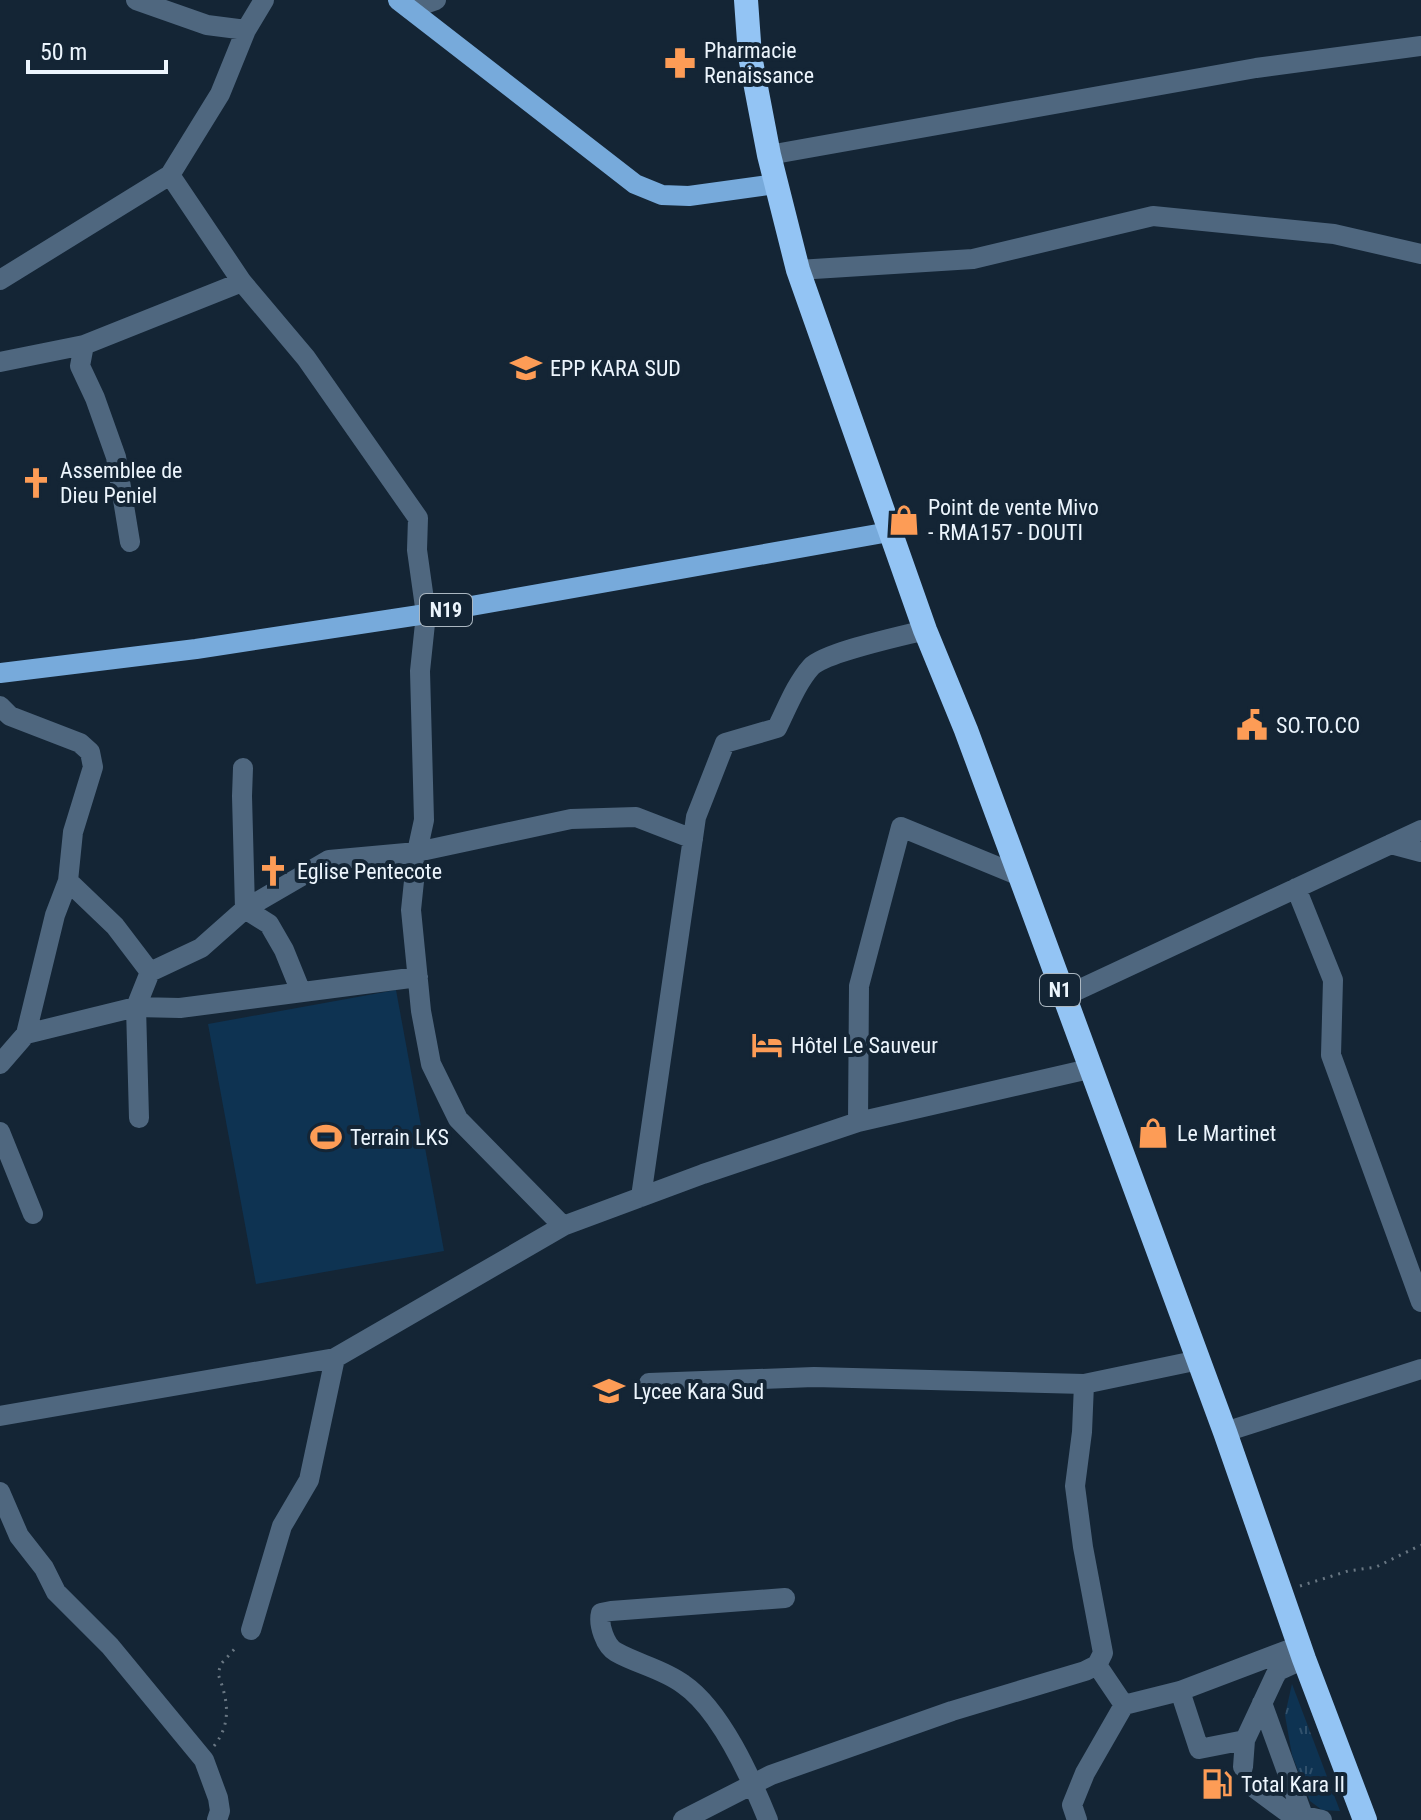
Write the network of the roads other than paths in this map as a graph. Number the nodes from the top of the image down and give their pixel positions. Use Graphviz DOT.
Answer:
graph roads {
  1 [pos="136,0"];
  2 [pos="264,0"];
  3 [pos="436,0"];
  4 [pos="746,0"];
  5 [pos="404,4"];
  6 [pos="246,30"];
  7 [pos="1421,46"];
  8 [pos="769,155"];
  9 [pos="170,175"];
  10 [pos="775,184"];
  11 [pos="1421,254"];
  12 [pos="798,270"];
  13 [pos="0,280"];
  14 [pos="242,282"];
  15 [pos="84,345"];
  16 [pos="0,362"];
  17 [pos="889,532"];
  18 [pos="130,542"];
  19 [pos="426,614"];
  20 [pos="925,630"];
  21 [pos="0,673"];
  22 [pos="0,706"];
  23 [pos="243,768"];
  24 [pos="1421,830"];
  25 [pos="693,839"];
  26 [pos="1391,844"];
  27 [pos="417,852"];
  28 [pos="1421,852"];
  29 [pos="1020,876"];
  30 [pos="68,881"];
  31 [pos="1296,888"];
  32 [pos="245,909"];
  33 [pos="150,972"];
  34 [pos="418,977"];
  35 [pos="301,992"];
  36 [pos="1063,997"];
  37 [pos="136,1007"];
  38 [pos="26,1034"];
  39 [pos="0,1064"];
  40 [pos="1089,1069"];
  41 [pos="139,1118"];
  42 [pos="858,1122"];
  43 [pos="0,1132"];
  44 [pos="641,1197"];
  45 [pos="33,1214"];
  46 [pos="563,1226"];
  47 [pos="1421,1302"];
  48 [pos="335,1358"];
  49 [pos="1199,1360"];
  50 [pos="1421,1369"];
  51 [pos="649,1383"];
  52 [pos="1084,1384"];
  53 [pos="0,1416"];
  54 [pos="1225,1432"];
  55 [pos="0,1492"];
  56 [pos="785,1598"];
  57 [pos="251,1630"];
  58 [pos="1302,1652"];
  59 [pos="1097,1665"];
  60 [pos="1180,1691"];
  61 [pos="1262,1703"];
  62 [pos="1124,1705"];
  63 [pos="1245,1740"];
  64 [pos="1243,1767"];
  65 [pos="754,1785"];
  66 [pos="1253,1787"];
  67 [pos="1302,1813"];
  68 [pos="217,1820"];
  69 [pos="683,1820"];
  70 [pos="768,1820"];
  71 [pos="1077,1820"];
  72 [pos="1322,1820"];
  73 [pos="1365,1820"];
  1 -- 6 [label="street"];
  2 -- 6 [label="street"];
  3 -- 5 [label="street"];
  4 -- 8 [label="highway, N1"];
  5 -- 10 [label="main road"];
  6 -- 9 [label="street"];
  7 -- 8 [label="street"];
  8 -- 10 [label="highway, N1"];
  9 -- 13 [label="street"];
  9 -- 14 [label="street"];
  10 -- 12 [label="highway, N1"];
  11 -- 12 [label="street"];
  12 -- 17 [label="highway, N1"];
  14 -- 15 [label="street"];
  14 -- 19 [label="street"];
  15 -- 16 [label="street"];
  15 -- 18 [label="street"];
  17 -- 19 [label="main road, N19"];
  17 -- 20 [label="highway, N1"];
  19 -- 21 [label="main road, N19"];
  19 -- 27 [label="street"];
  20 -- 25 [label="street"];
  20 -- 29 [label="highway, N1"];
  22 -- 30 [label="street"];
  23 -- 32 [label="street"];
  24 -- 26 [label="street"];
  25 -- 27 [label="street"];
  25 -- 44 [label="street"];
  26 -- 28 [label="street"];
  26 -- 31 [label="street"];
  27 -- 32 [label="street"];
  27 -- 34 [label="street"];
  29 -- 36 [label="highway, N1"];
  29 -- 42 [label="street"];
  30 -- 33 [label="street"];
  30 -- 38 [label="street"];
  31 -- 36 [label="street"];
  31 -- 47 [label="street"];
  32 -- 33 [label="street"];
  32 -- 35 [label="street"];
  33 -- 37 [label="street"];
  34 -- 35 [label="street"];
  34 -- 46 [label="street"];
  35 -- 37 [label="street"];
  36 -- 40 [label="highway, N1"];
  37 -- 38 [label="street"];
  37 -- 41 [label="street"];
  38 -- 39 [label="street"];
  40 -- 42 [label="street"];
  40 -- 49 [label="highway, N1"];
  42 -- 44 [label="street"];
  43 -- 45 [label="street"];
  44 -- 46 [label="street"];
  46 -- 48 [label="street"];
  48 -- 53 [label="street"];
  48 -- 57 [label="street"];
  49 -- 52 [label="street"];
  49 -- 54 [label="highway, N1"];
  50 -- 54 [label="street"];
  51 -- 52 [label="street"];
  52 -- 59 [label="street"];
  54 -- 58 [label="highway, N1"];
  55 -- 68 [label="street"];
  56 -- 65 [label="street"];
  58 -- 60 [label="street"];
  58 -- 61 [label="street"];
  58 -- 73 [label="highway, N1"];
  59 -- 62 [label="street"];
  59 -- 65 [label="street"];
  60 -- 62 [label="street"];
  60 -- 63 [label="street"];
  61 -- 63 [label="street"];
  61 -- 67 [label="street"];
  62 -- 71 [label="street"];
  63 -- 64 [label="street"];
  65 -- 69 [label="street"];
  65 -- 70 [label="street"];
  66 -- 67 [label="street"];
  67 -- 72 [label="street"];
}
